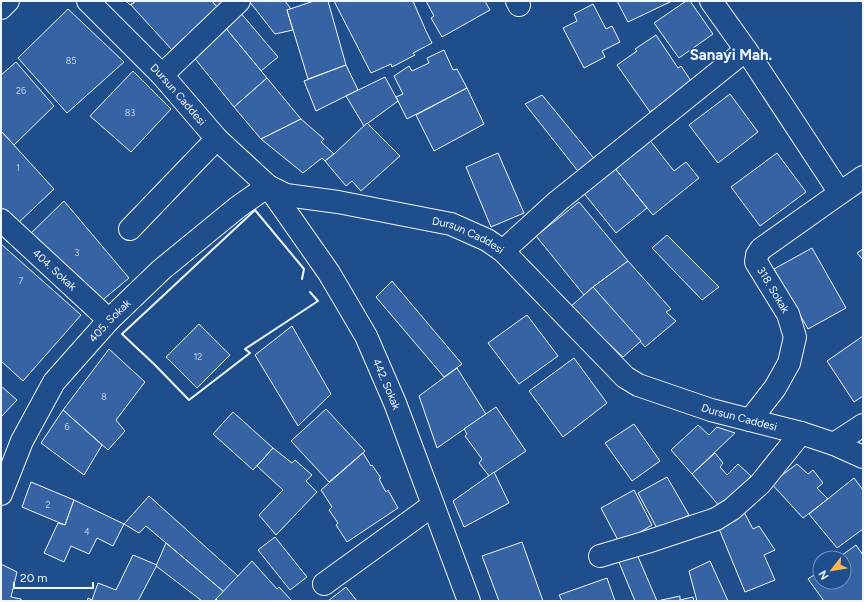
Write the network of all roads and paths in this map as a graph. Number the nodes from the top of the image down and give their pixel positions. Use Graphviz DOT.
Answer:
graph roads {
  1 [pos="8,1"];
  2 [pos="88,1"];
  3 [pos="239,1"];
  4 [pos="711,1"];
  5 [pos="1,8"];
  6 [pos="746,50"];
  7 [pos="162,75"];
  8 [pos="217,139"];
  9 [pos="863,177"];
  10 [pos="268,186"];
  11 [pos="840,193"];
  12 [pos="1,220"];
  13 [pos="130,230"];
  14 [pos="503,251"];
  15 [pos="108,320"];
  16 [pos="750,420"];
  17 [pos="863,425"];
  18 [pos="801,433"];
  19 [pos="834,444"];
  20 [pos="863,457"];
  21 [pos="1,494"];
  22 [pos="433,505"];
  23 [pos="600,556"];
  24 [pos="324,584"];
  25 [pos="469,601"];
  1 -- 5 [label="street"];
  2 -- 7 [label="street, Dursun Caddesi"];
  3 -- 7 [label="street"];
  4 -- 6 [label="street"];
  6 -- 11 [label="street"];
  6 -- 14 [label="street"];
  7 -- 8 [label="street, Dursun Caddesi"];
  8 -- 10 [label="street, Dursun Caddesi"];
  8 -- 13 [label="street"];
  9 -- 11 [label="street, 318. Sokak"];
  10 -- 14 [label="street, Dursun Caddesi"];
  10 -- 15 [label="street, 405. Sokak"];
  10 -- 22 [label="street, 442. Sokak"];
  11 -- 16 [label="street, 318. Sokak"];
  12 -- 15 [label="street, 404. Sokak"];
  14 -- 16 [label="street, Dursun Caddesi"];
  15 -- 21 [label="street, 405. Sokak"];
  16 -- 18 [label="street, Dursun Caddesi"];
  17 -- 19 [label="street"];
  18 -- 19 [label="street, Dursun Caddesi"];
  18 -- 23 [label="street"];
  19 -- 20 [label="street, Dursun Caddesi"];
  22 -- 24 [label="street"];
  22 -- 25 [label="street, 442. Sokak"];
}
